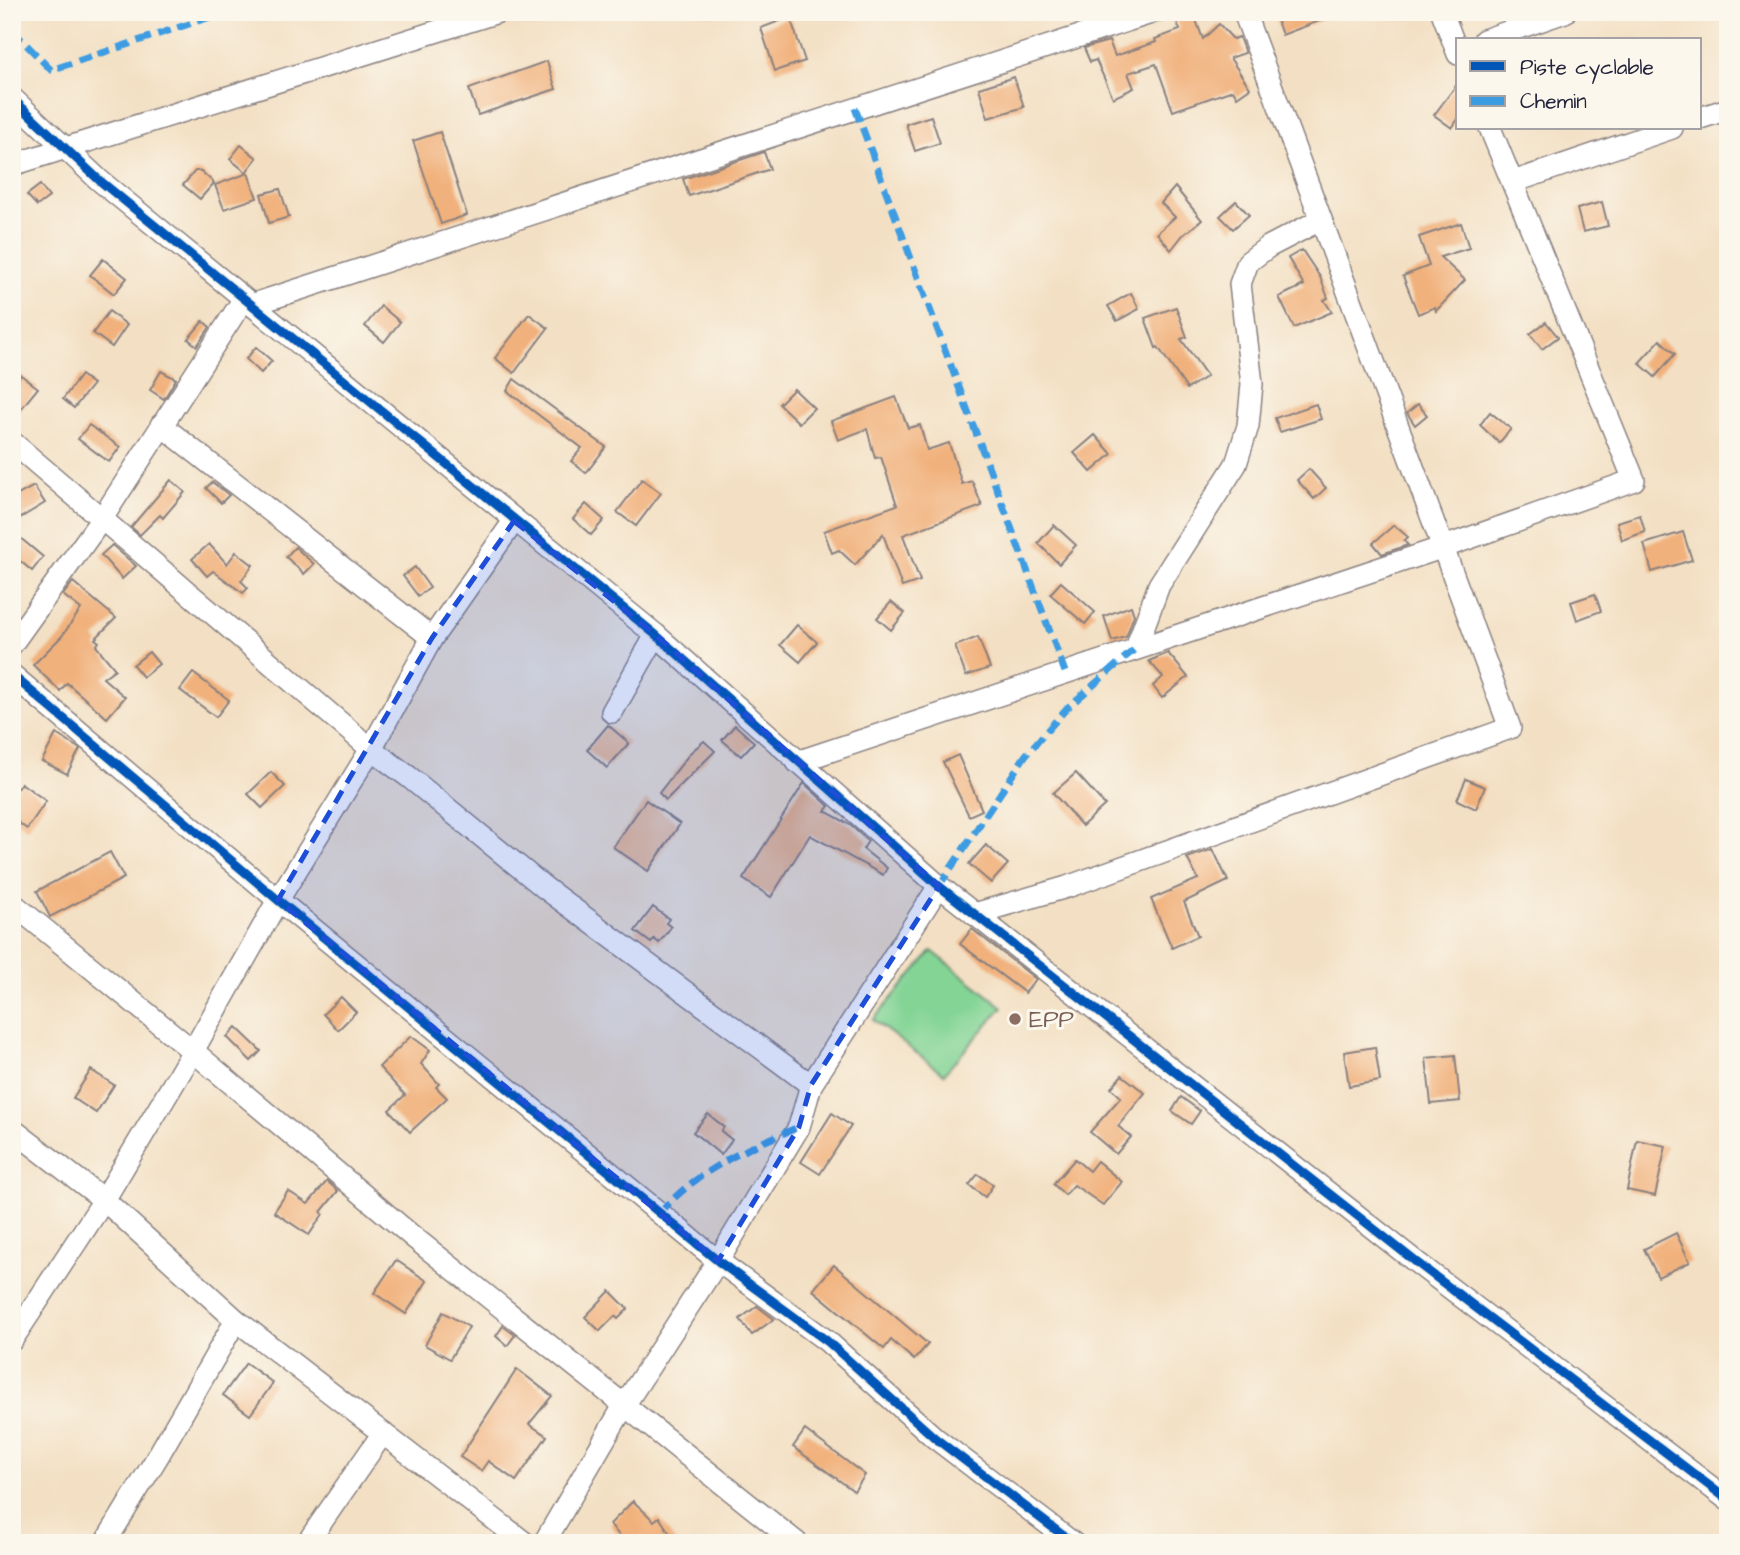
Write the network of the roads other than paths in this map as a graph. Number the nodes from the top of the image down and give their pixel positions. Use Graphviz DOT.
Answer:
graph roads {
  1 [pos="498,12"];
  2 [pos="1154,12"];
  3 [pos="1244,12"];
  4 [pos="1442,12"];
  5 [pos="1565,12"];
  6 [pos="1490,38"];
  7 [pos="1456,46"];
  8 [pos="12,99"];
  9 [pos="1728,109"];
  10 [pos="1702,117"];
  11 [pos="1491,130"];
  12 [pos="1666,130"];
  13 [pos="65,149"];
  14 [pos="12,165"];
  15 [pos="1513,182"];
  16 [pos="1320,220"];
  17 [pos="247,302"];
  18 [pos="161,425"];
  19 [pos="12,442"];
  20 [pos="103,517"];
  21 [pos="514,521"];
  22 [pos="1444,547"];
  23 [pos="656,635"];
  24 [pos="432,638"];
  25 [pos="12,644"];
  26 [pos="1136,649"];
  27 [pos="12,675"];
  28 [pos="612,712"];
  29 [pos="371,750"];
  30 [pos="797,762"];
  31 [pos="939,886"];
  32 [pos="278,900"];
  33 [pos="12,902"];
  34 [pos="974,914"];
  35 [pos="193,1051"];
  36 [pos="811,1085"];
  37 [pos="12,1129"];
  38 [pos="104,1200"];
  39 [pos="718,1261"];
  40 [pos="236,1320"];
  41 [pos="12,1340"];
  42 [pos="625,1404"];
  43 [pos="383,1433"];
  44 [pos="1728,1500"];
  45 [pos="105,1543"];
  46 [pos="307,1543"];
  47 [pos="524,1543"];
  48 [pos="544,1543"];
  49 [pos="797,1543"];
  50 [pos="1073,1543"];
  1 -- 13 [label="street"];
  2 -- 17 [label="street"];
  3 -- 16 [label="street"];
  4 -- 7 [label="street"];
  5 -- 6 [label="street"];
  8 -- 13 [label="street"];
  9 -- 10 [label="street"];
  11 -- 15 [label="street"];
  12 -- 15 [label="street"];
  13 -- 14 [label="street"];
  13 -- 17 [label="street"];
  15 -- 22 [label="street"];
  16 -- 22 [label="street"];
  16 -- 26 [label="street"];
  17 -- 18 [label="street"];
  17 -- 21 [label="street"];
  18 -- 20 [label="street"];
  18 -- 24 [label="street"];
  19 -- 20 [label="street"];
  20 -- 25 [label="street"];
  20 -- 29 [label="street"];
  21 -- 23 [label="street"];
  21 -- 24 [label="street"];
  22 -- 26 [label="street"];
  22 -- 34 [label="street"];
  23 -- 28 [label="street"];
  23 -- 30 [label="street"];
  24 -- 29 [label="street"];
  26 -- 30 [label="street"];
  27 -- 32 [label="street"];
  29 -- 32 [label="street"];
  29 -- 36 [label="street"];
  30 -- 31 [label="street"];
  31 -- 34 [label="street"];
  31 -- 36 [label="street"];
  32 -- 35 [label="street"];
  32 -- 39 [label="street"];
  33 -- 35 [label="street"];
  34 -- 44 [label="street"];
  35 -- 38 [label="street"];
  35 -- 42 [label="street"];
  36 -- 39 [label="street"];
  37 -- 38 [label="street"];
  38 -- 40 [label="street"];
  38 -- 41 [label="street"];
  39 -- 42 [label="street"];
  39 -- 50 [label="street"];
  40 -- 43 [label="street"];
  40 -- 45 [label="street"];
  42 -- 48 [label="street"];
  42 -- 49 [label="street"];
  43 -- 46 [label="street"];
  43 -- 47 [label="street"];
}
